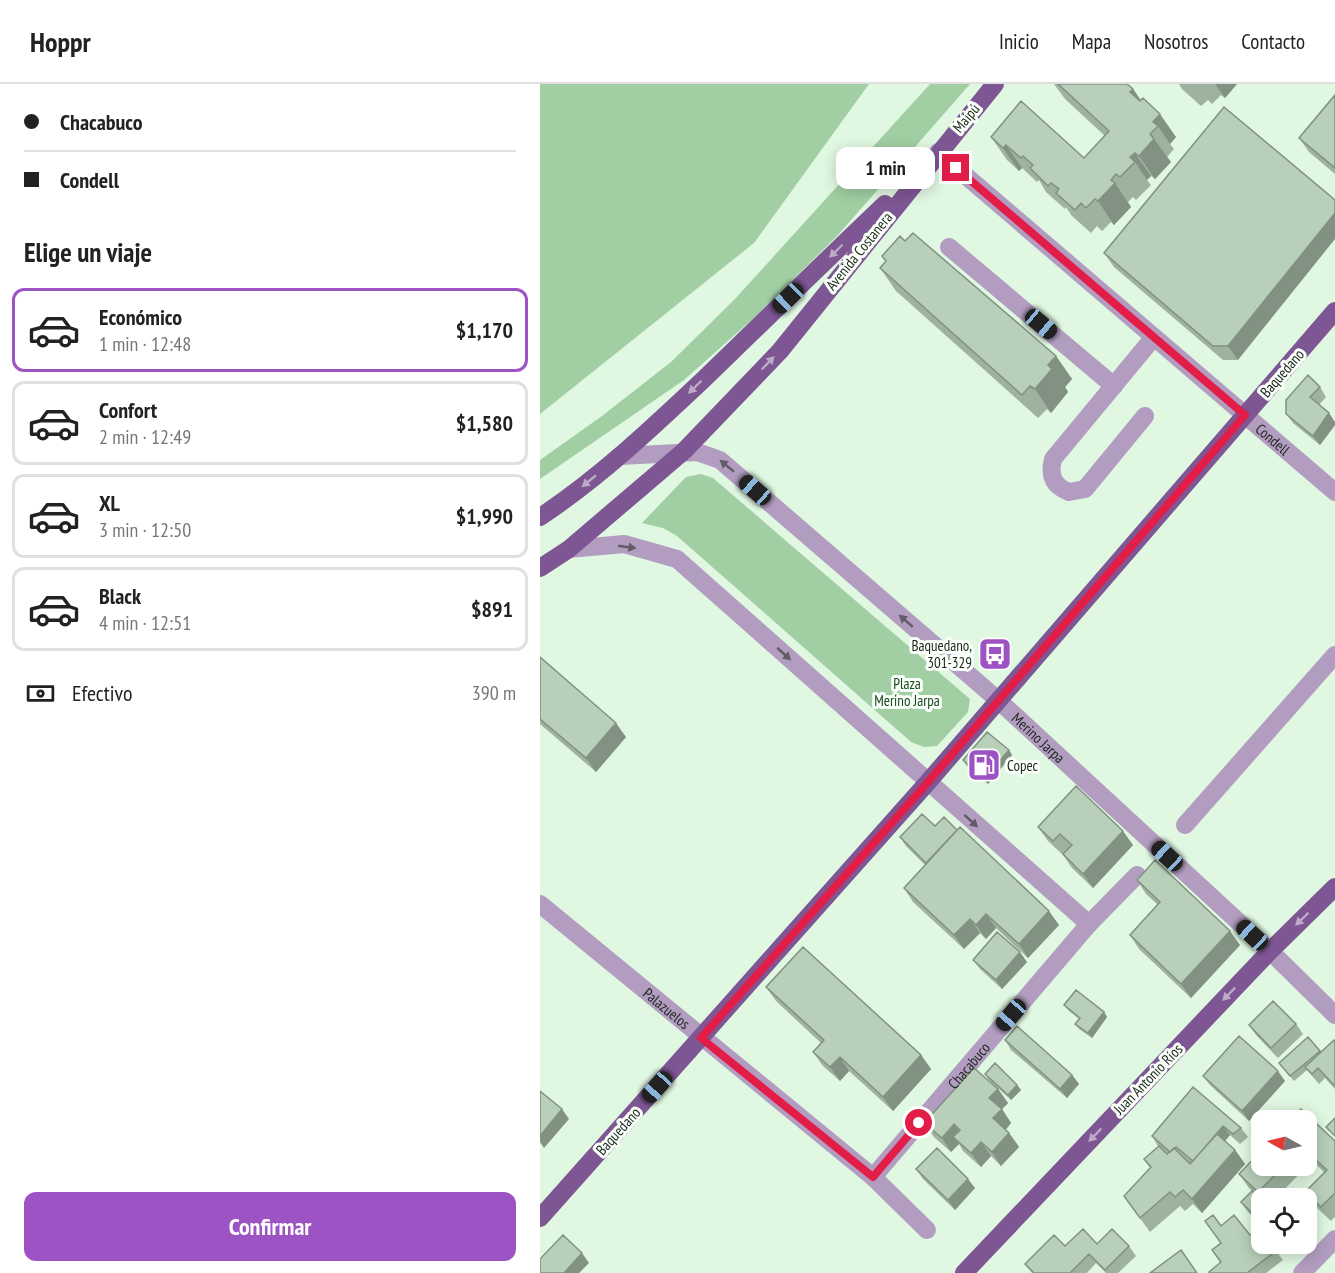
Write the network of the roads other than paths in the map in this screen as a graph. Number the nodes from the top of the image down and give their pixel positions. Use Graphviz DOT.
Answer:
graph roads {
  1 [pos="994,84"];
  2 [pos="938,152"];
  3 [pos="949,248"];
  4 [pos="1335,311"];
  5 [pos="1154,337"];
  6 [pos="1114,386"];
  7 [pos="1245,415"];
  8 [pos="1145,416"];
  9 [pos="684,451"];
  10 [pos="620,456"];
  11 [pos="1335,492"];
  12 [pos="549,508"];
  13 [pos="540,518"];
  14 [pos="569,549"];
  15 [pos="540,568"];
  16 [pos="1335,655"];
  17 [pos="998,700"];
  18 [pos="928,782"];
  19 [pos="1185,825"];
  20 [pos="1137,875"];
  21 [pos="1335,887"];
  22 [pos="540,904"];
  23 [pos="1089,924"];
  24 [pos="1270,951"];
  25 [pos="1335,1015"];
  26 [pos="701,1038"];
  27 [pos="873,1177"];
  28 [pos="540,1218"];
  29 [pos="927,1230"];
  30 [pos="1335,1239"];
  31 [pos="974,1269"];
  32 [pos="1302,1273"];
  1 -- 2 [label="main road, Maipú"];
  2 -- 5 [label="street, Condell"];
  9 -- 2 [label="main road, Avenida Costanera, one-way"];
  2 -- 10 [label="main road, Avenida Costanera, one-way"];
  3 -- 6 [label="street"];
  4 -- 7 [label="main road, Baquedano"];
  5 -- 6 [label="street"];
  5 -- 7 [label="street, Condell"];
  6 -- 8 [label="street"];
  7 -- 11 [label="street, Condell"];
  7 -- 17 [label="main road, Baquedano"];
  9 -- 10 [label="street, Merino Jarpa"];
  9 -- 14 [label="main road, Avenida Costanera"];
  17 -- 9 [label="street, Merino Jarpa, one-way"];
  10 -- 12 [label="main road, Avenida Costanera, one-way"];
  12 -- 13 [label="main road, Avenida Costanera"];
  14 -- 15 [label="main road, Avenida Costanera"];
  14 -- 18 [label="street, one-way"];
  16 -- 19 [label="street"];
  17 -- 18 [label="main road, Baquedano"];
  17 -- 24 [label="street, Merino Jarpa"];
  18 -- 23 [label="street, one-way"];
  18 -- 26 [label="main road, Baquedano"];
  20 -- 23 [label="street, Chacabuco"];
  21 -- 24 [label="main road, Juan Antonio Ríos, one-way"];
  22 -- 26 [label="street, Palazuelos"];
  23 -- 27 [label="street, Chacabuco"];
  24 -- 25 [label="street, Merino Jarpa"];
  24 -- 31 [label="main road, Juan Antonio Ríos, one-way"];
  26 -- 27 [label="street, Palazuelos"];
  26 -- 28 [label="main road, Baquedano"];
  27 -- 29 [label="street, Palazuelos"];
  30 -- 32 [label="street"];
}
